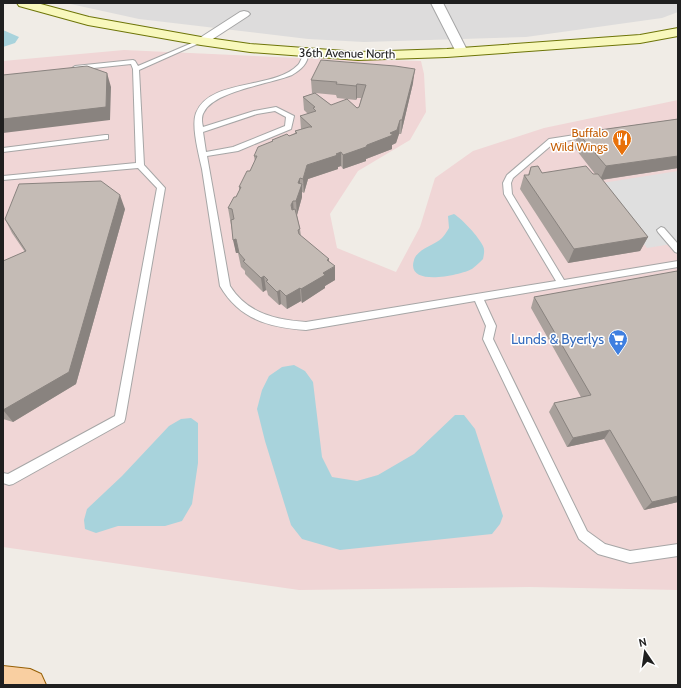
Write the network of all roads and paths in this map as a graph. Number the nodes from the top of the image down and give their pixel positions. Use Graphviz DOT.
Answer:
graph roads {
  1 [pos="23,3"];
  2 [pos="438,3"];
  3 [pos="40,5"];
  4 [pos="244,14"];
  5 [pos="677,32"];
  6 [pos="201,41"];
  7 [pos="462,52"];
  8 [pos="306,54"];
  9 [pos="64,69"];
  10 [pos="136,69"];
  11 [pos="199,131"];
  12 [pos="599,133"];
  13 [pos="105,137"];
  14 [pos="3,150"];
  15 [pos="202,155"];
  16 [pos="140,165"];
  17 [pos="3,178"];
  18 [pos="661,230"];
  19 [pos="678,250"];
  20 [pos="678,264"];
  21 [pos="562,284"];
  22 [pos="478,298"];
  23 [pos="3,478"];
  24 [pos="678,550"];
  25 [pos="3,682"];
  26 [pos="30,685"];
  1 -- 3 [label="street, 36th Avenue North"];
  2 -- 7 [label="street"];
  3 -- 6 [label="street, 36th Avenue North"];
  4 -- 6 [label="street"];
  5 -- 7 [label="street, 36th Avenue North"];
  6 -- 8 [label="street, 36th Avenue North"];
  6 -- 10 [label="lane"];
  7 -- 8 [label="street, 36th Avenue North"];
  8 -- 11 [label="lane"];
  9 -- 10 [label="lane"];
  10 -- 16 [label="lane"];
  11 -- 15 [label="lane"];
  11 -- 15 [label="lane"];
  12 -- 21 [label="lane"];
  13 -- 14 [label="lane"];
  15 -- 22 [label="lane"];
  16 -- 17 [label="lane"];
  16 -- 23 [label="lane"];
  18 -- 19 [label="lane"];
  20 -- 21 [label="lane"];
  21 -- 22 [label="lane"];
  22 -- 24 [label="lane"];
  25 -- 26 [label="main road"];
}
